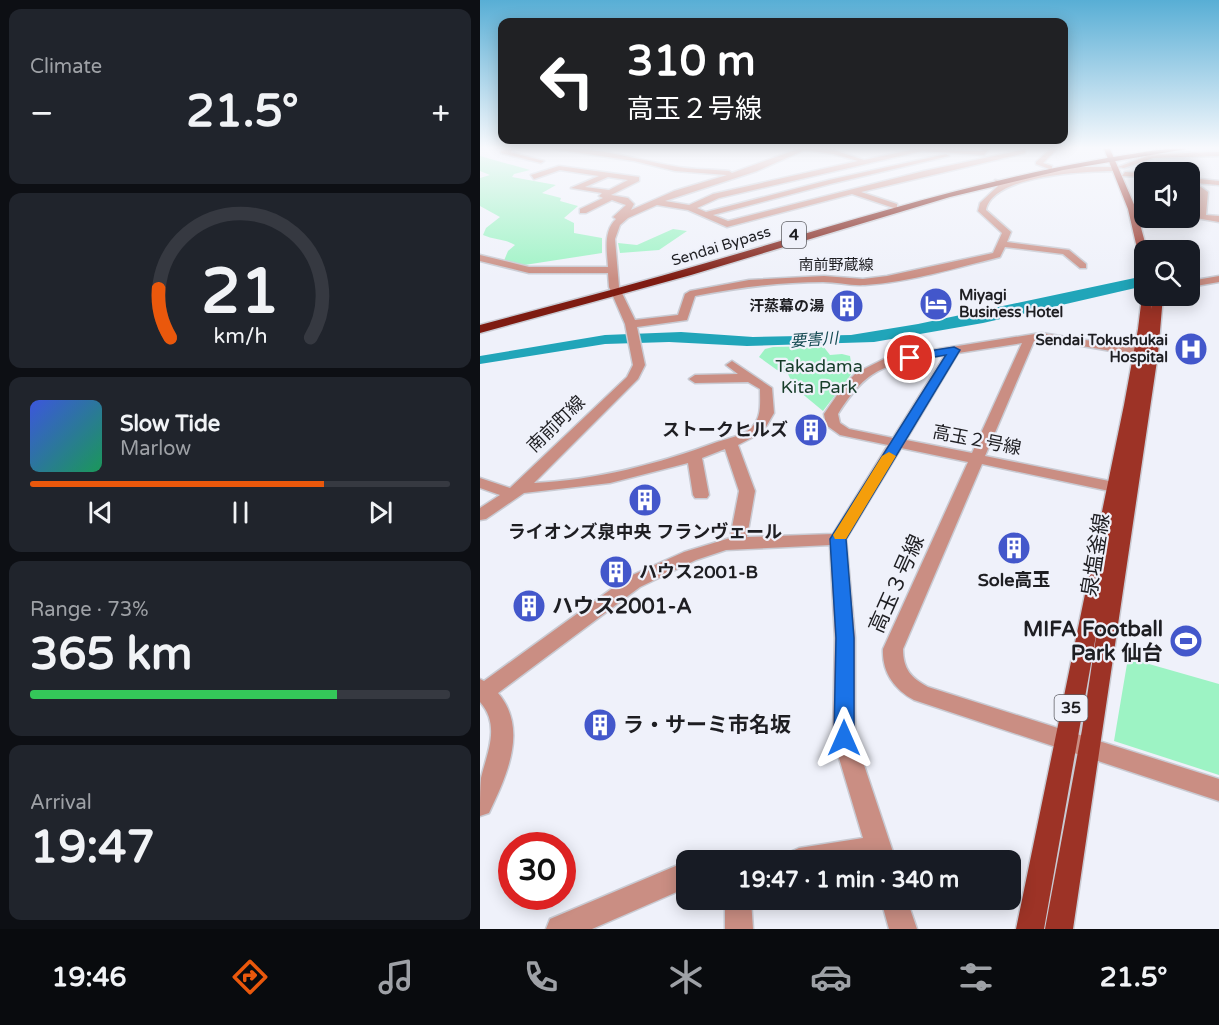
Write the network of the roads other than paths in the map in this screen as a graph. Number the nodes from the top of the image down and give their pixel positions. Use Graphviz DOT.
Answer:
graph roads {
  1 [pos="597,192"];
  2 [pos="615,192"];
  3 [pos="679,192"];
  4 [pos="732,192"];
  5 [pos="782,192"];
  6 [pos="792,192"];
  7 [pos="848,192"];
  8 [pos="857,192"];
  9 [pos="950,192"];
  10 [pos="963,192"];
  11 [pos="997,192"];
  12 [pos="1204,192"];
  13 [pos="786,194"];
  14 [pos="611,195"];
  15 [pos="765,199"];
  16 [pos="656,202"];
  17 [pos="894,206"];
  18 [pos="690,208"];
  19 [pos="788,208"];
  20 [pos="583,211"];
  21 [pos="704,215"];
  22 [pos="1202,217"];
  23 [pos="1219,219"];
  24 [pos="621,220"];
  25 [pos="1003,244"];
  26 [pos="480,258"];
  27 [pos="1083,266"];
  28 [pos="613,270"];
  29 [pos="1219,279"];
  30 [pos="1200,282"];
  31 [pos="616,290"];
  32 [pos="1147,306"];
  33 [pos="1156,306"];
  34 [pos="480,323"];
  35 [pos="632,326"];
  36 [pos="480,329"];
  37 [pos="1030,337"];
  38 [pos="954,350"];
  39 [pos="1146,353"];
  40 [pos="732,365"];
  41 [pos="753,378"];
  42 [pos="695,379"];
  43 [pos="730,443"];
  44 [pos="897,443"];
  45 [pos="694,457"];
  46 [pos="978,458"];
  47 [pos="480,483"];
  48 [pos="1114,488"];
  49 [pos="516,491"];
  50 [pos="701,495"];
  51 [pos="480,515"];
  52 [pos="838,539"];
  53 [pos="737,544"];
  54 [pos="482,690"];
  55 [pos="1065,740"];
  56 [pos="1098,750"];
  57 [pos="1219,790"];
  58 [pos="480,805"];
  59 [pos="880,850"];
  60 [pos="676,879"];
  61 [pos="739,910"];
  62 [pos="897,910"];
  63 [pos="560,929"];
  64 [pos="740,929"];
  65 [pos="903,929"];
  66 [pos="1030,929"];
  67 [pos="1059,929"];
  1 -- 14 [label="street"];
  2 -- 14 [label="street"];
  3 -- 16 [label="street"];
  4 -- 18 [label="street"];
  5 -- 13 [label="street"];
  6 -- 13 [label="street"];
  7 -- 19 [label="street"];
  8 -- 17 [label="street"];
  9 -- 17 [label="highway, Sendai Bypass / 4"];
  10 -- 31 [label="highway, Sendai Bypass / 4"];
  11 -- 25 [label="street"];
  12 -- 22 [label="street"];
  13 -- 15 [label="street"];
  14 -- 20 [label="street"];
  14 -- 24 [label="street"];
  15 -- 19 [label="street"];
  15 -- 21 [label="street"];
  16 -- 18 [label="street"];
  16 -- 24 [label="street"];
  17 -- 31 [label="highway, Sendai Bypass / 4"];
  18 -- 21 [label="street"];
  19 -- 21 [label="street"];
  22 -- 23 [label="street"];
  24 -- 28 [label="street"];
  25 -- 27 [label="street"];
  25 -- 35 [label="street, 南前野蔵線"];
  26 -- 28 [label="street"];
  28 -- 31 [label="street"];
  29 -- 30 [label="street"];
  31 -- 34 [label="highway, Sendai Bypass / 4"];
  31 -- 35 [label="street, 南前町線"];
  31 -- 36 [label="highway, Sendai Bypass / 4"];
  32 -- 39 [label="main road, 35"];
  33 -- 39 [label="main road, 泉塩釜線 / 35"];
  35 -- 49 [label="street, 南前町線"];
  37 -- 38 [label="street, 高玉２号線"];
  37 -- 39 [label="street, 高玉２号線"];
  37 -- 46 [label="street, 高玉３号線"];
  38 -- 44 [label="street"];
  38 -- 44 [label="street, 高玉２号線"];
  39 -- 48 [label="main road, 35"];
  39 -- 56 [label="main road, 泉塩釜線 / 35"];
  40 -- 41 [label="street"];
  41 -- 42 [label="street"];
  41 -- 43 [label="street"];
  43 -- 45 [label="street"];
  43 -- 53 [label="street"];
  44 -- 46 [label="street, 高玉２号線"];
  44 -- 52 [label="street"];
  45 -- 49 [label="street"];
  45 -- 50 [label="street"];
  46 -- 48 [label="street, 高玉２号線"];
  46 -- 55 [label="street, 高玉３号線"];
  47 -- 49 [label="street"];
  48 -- 55 [label="main road, 35"];
  49 -- 51 [label="street, 南前町線"];
  52 -- 53 [label="street"];
  52 -- 59 [label="street"];
  53 -- 54 [label="street"];
  54 -- 58 [label="street"];
  55 -- 56 [label="street, 高玉３号線"];
  55 -- 66 [label="main road, 35"];
  56 -- 57 [label="street, 高玉３号線"];
  56 -- 67 [label="main road, 泉塩釜線 / 35"];
  60 -- 63 [label="street"];
  61 -- 64 [label="street"];
  62 -- 65 [label="street"];
}
